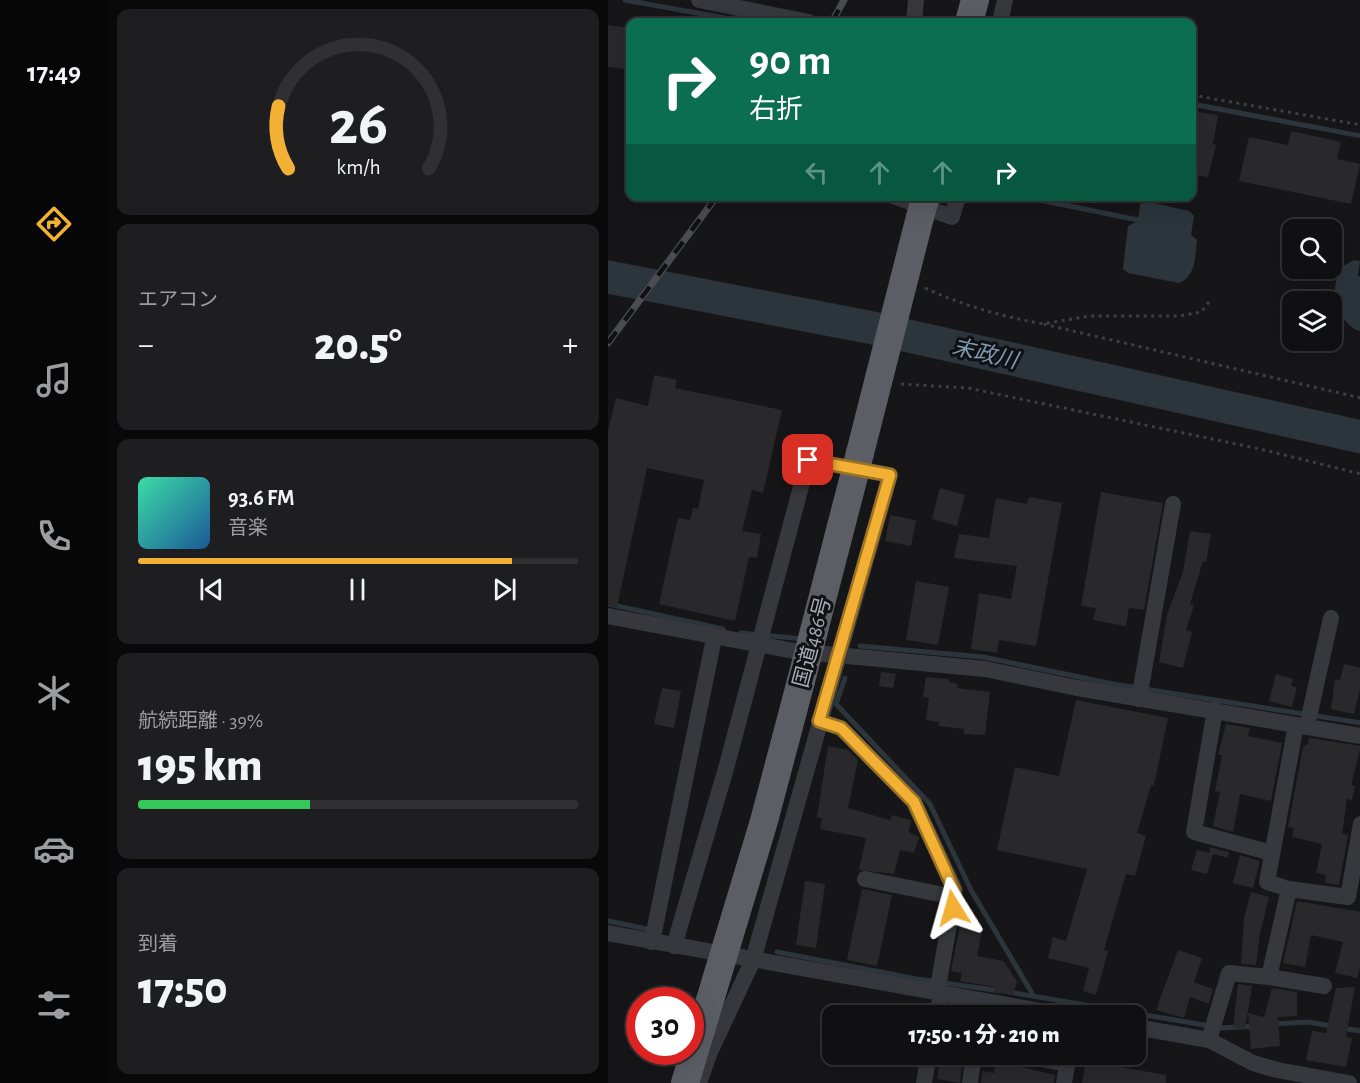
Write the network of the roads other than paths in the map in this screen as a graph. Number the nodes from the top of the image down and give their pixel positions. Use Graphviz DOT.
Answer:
graph roads {
  1 [pos="699,0"];
  2 [pos="916,0"];
  3 [pos="975,0"];
  4 [pos="1005,0"];
  5 [pos="789,18"];
  6 [pos="914,18"];
  7 [pos="970,18"];
  8 [pos="1001,18"];
  9 [pos="907,201"];
  10 [pos="957,201"];
  11 [pos="923,207"];
  12 [pos="1173,504"];
  13 [pos="608,616"];
  14 [pos="1331,618"];
  15 [pos="760,637"];
  16 [pos="714,638"];
  17 [pos="839,654"];
  18 [pos="1140,691"];
  19 [pos="1215,710"];
  20 [pos="1305,720"];
  21 [pos="819,721"];
  22 [pos="1361,736"];
  23 [pos="1361,824"];
  24 [pos="1272,853"];
  25 [pos="865,879"];
  26 [pos="1289,888"];
  27 [pos="954,897"];
  28 [pos="1354,899"];
  29 [pos="608,933"];
  30 [pos="652,942"];
  31 [pos="674,946"];
  32 [pos="723,955"];
  33 [pos="754,960"];
  34 [pos="1269,977"];
  35 [pos="1324,987"];
  36 [pos="939,988"];
  37 [pos="938,1005"];
  38 [pos="1017,1005"];
  39 [pos="1146,1028"];
  40 [pos="1211,1031"];
  41 [pos="927,1065"];
  42 [pos="972,1065"];
  43 [pos="1067,1065"];
  44 [pos="684,1083"];
  45 [pos="699,1083"];
  46 [pos="924,1083"];
  47 [pos="970,1083"];
  48 [pos="1064,1083"];
  49 [pos="1349,1083"];
  1 -- 5 [label="street"];
  2 -- 6 [label="street"];
  3 -- 7 [label="highway"];
  4 -- 8 [label="street"];
  9 -- 10 [label="street"];
  11 -- 32 [label="highway, 国道486号, bridge"];
  12 -- 18 [label="street"];
  13 -- 16 [label="street"];
  14 -- 20 [label="street"];
  15 -- 16 [label="street"];
  15 -- 17 [label="street"];
  15 -- 17 [label="street"];
  15 -- 31 [label="street"];
  16 -- 30 [label="street"];
  17 -- 18 [label="street"];
  17 -- 21 [label="street"];
  18 -- 19 [label="street"];
  19 -- 20 [label="street"];
  19 -- 24 [label="street"];
  20 -- 22 [label="street"];
  20 -- 24 [label="street"];
  21 -- 27 [label="street"];
  21 -- 33 [label="street"];
  23 -- 28 [label="street"];
  24 -- 26 [label="street"];
  25 -- 27 [label="street"];
  26 -- 28 [label="street"];
  26 -- 34 [label="street"];
  27 -- 36 [label="street"];
  29 -- 30 [label="street"];
  30 -- 31 [label="street"];
  31 -- 32 [label="street"];
  32 -- 33 [label="street"];
  32 -- 44 [label="highway, 国道486号"];
  33 -- 36 [label="street"];
  33 -- 45 [label="street"];
  34 -- 35 [label="street"];
  34 -- 40 [label="street"];
  36 -- 37 [label="street"];
  36 -- 38 [label="street"];
  39 -- 40 [label="street"];
  40 -- 49 [label="street"];
  41 -- 46 [label="street"];
  42 -- 47 [label="street"];
  43 -- 48 [label="street"];
}
